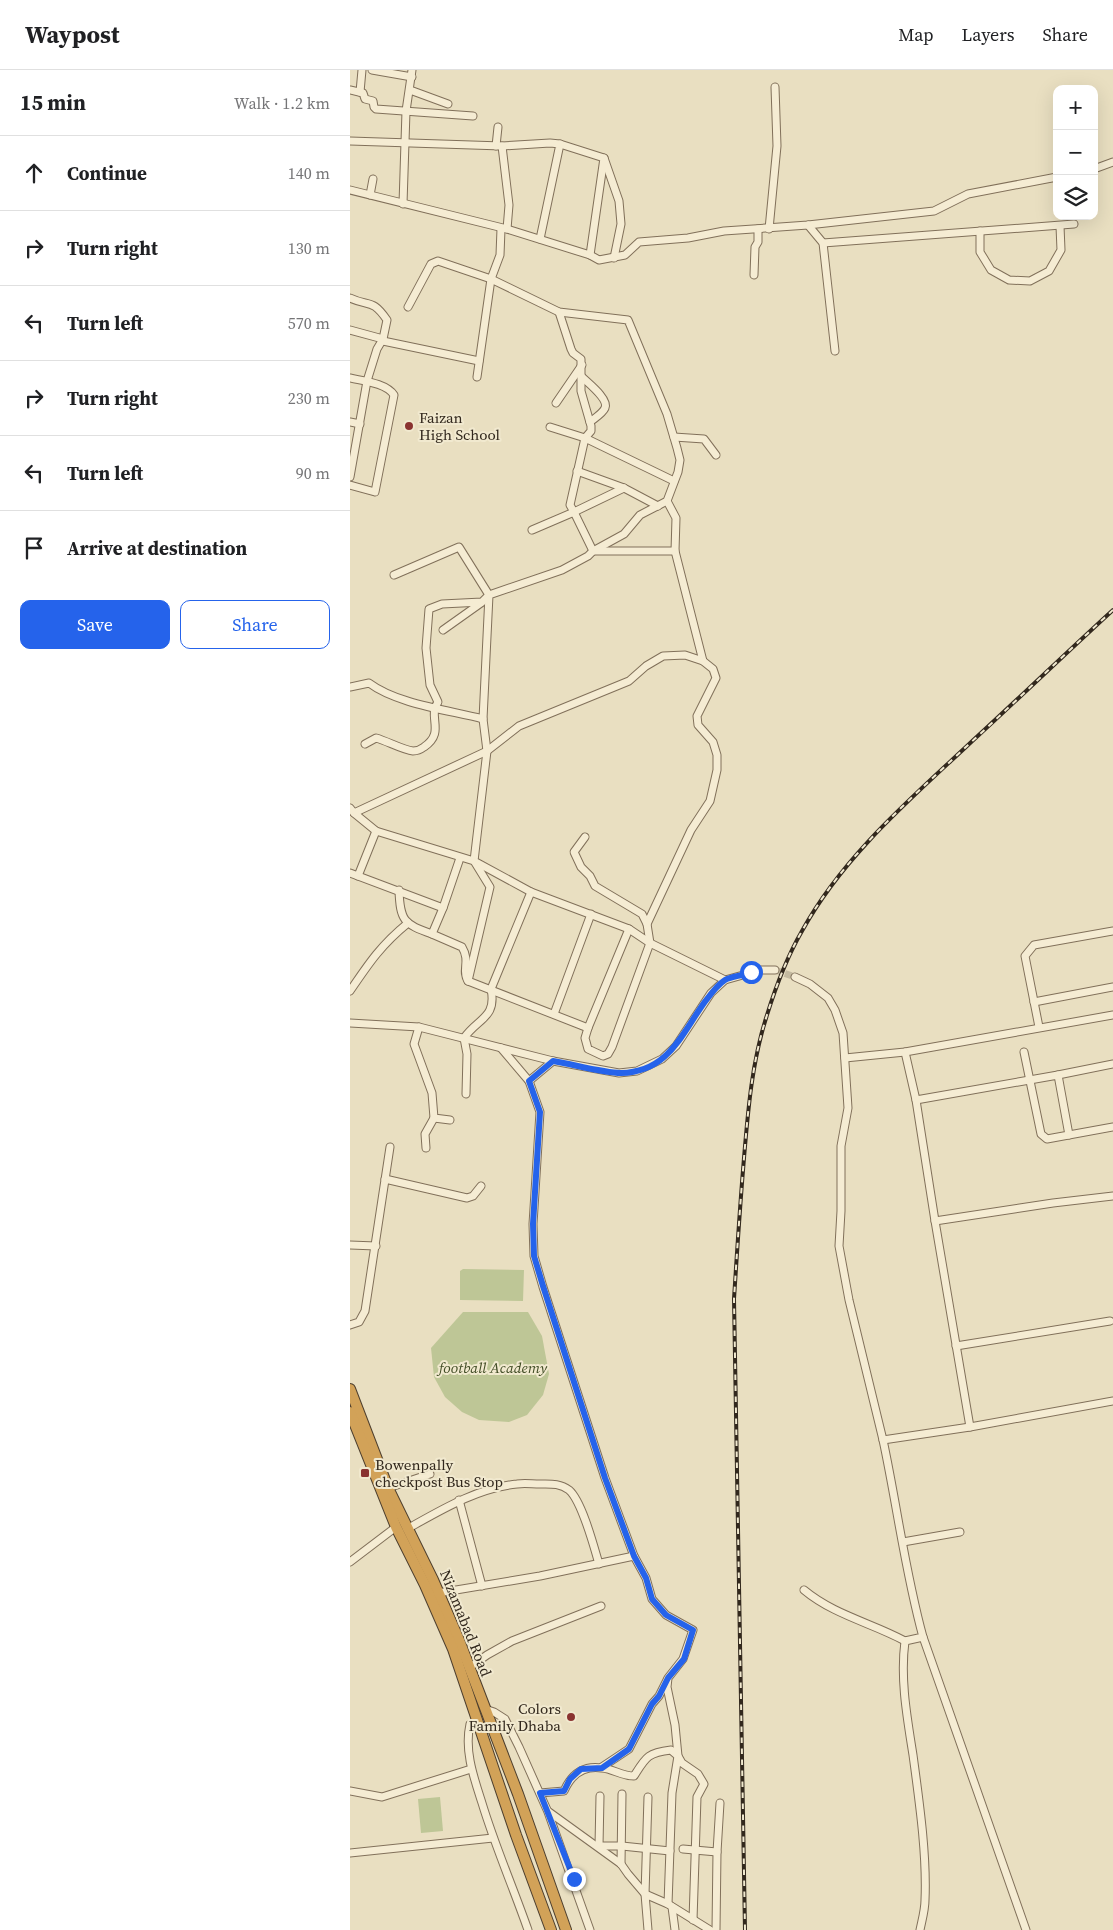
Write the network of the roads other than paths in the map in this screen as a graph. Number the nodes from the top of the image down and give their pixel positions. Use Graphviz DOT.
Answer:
graph roads {
  1 [pos="362,70"];
  2 [pos="376,70"];
  3 [pos="412,73"];
  4 [pos="775,87"];
  5 [pos="350,90"];
  6 [pos="410,90"];
  7 [pos="360,92"];
  8 [pos="448,104"];
  9 [pos="406,111"];
  10 [pos="473,116"];
  11 [pos="498,127"];
  12 [pos="350,140"];
  13 [pos="405,144"];
  14 [pos="560,144"];
  15 [pos="499,146"];
  16 [pos="604,158"];
  17 [pos="1113,162"];
  18 [pos="1098,167"];
  19 [pos="1053,178"];
  20 [pos="373,179"];
  21 [pos="350,190"];
  22 [pos="370,195"];
  23 [pos="403,204"];
  24 [pos="1074,224"];
  25 [pos="808,225"];
  26 [pos="1060,226"];
  27 [pos="769,228"];
  28 [pos="504,229"];
  29 [pos="758,229"];
  30 [pos="980,231"];
  31 [pos="540,240"];
  32 [pos="823,243"];
  33 [pos="590,255"];
  34 [pos="614,258"];
  35 [pos="754,275"];
  36 [pos="492,279"];
  37 [pos="350,298"];
  38 [pos="408,306"];
  39 [pos="559,312"];
  40 [pos="350,330"];
  41 [pos="383,340"];
  42 [pos="835,351"];
  43 [pos="479,361"];
  44 [pos="583,365"];
  45 [pos="582,376"];
  46 [pos="477,377"];
  47 [pos="350,378"];
  48 [pos="367,381"];
  49 [pos="556,403"];
  50 [pos="350,422"];
  51 [pos="590,422"];
  52 [pos="360,424"];
  53 [pos="550,427"];
  54 [pos="674,437"];
  55 [pos="585,438"];
  56 [pos="716,455"];
  57 [pos="577,471"];
  58 [pos="350,477"];
  59 [pos="674,481"];
  60 [pos="350,485"];
  61 [pos="624,488"];
  62 [pos="667,501"];
  63 [pos="658,506"];
  64 [pos="574,512"];
  65 [pos="532,530"];
  66 [pos="593,551"];
  67 [pos="675,551"];
  68 [pos="394,575"];
  69 [pos="489,595"];
  70 [pos="481,602"];
  71 [pos="443,630"];
  72 [pos="703,661"];
  73 [pos="350,687"];
  74 [pos="435,707"];
  75 [pos="483,719"];
  76 [pos="364,744"];
  77 [pos="487,751"];
  78 [pos="352,810"];
  79 [pos="376,831"];
  80 [pos="585,837"];
  81 [pos="460,858"];
  82 [pos="474,861"];
  83 [pos="350,873"];
  84 [pos="358,876"];
  85 [pos="399,890"];
  86 [pos="530,892"];
  87 [pos="443,908"];
  88 [pos="591,914"];
  89 [pos="408,923"];
  90 [pos="647,924"];
  91 [pos="629,929"];
  92 [pos="1113,931"];
  93 [pos="432,934"];
  94 [pos="650,943"];
  95 [pos="775,970"];
  96 [pos="795,977"];
  97 [pos="725,980"];
  98 [pos="468,981"];
  99 [pos="1113,987"];
  100 [pos="491,989"];
  101 [pos="350,991"];
  102 [pos="1034,1002"];
  103 [pos="554,1014"];
  104 [pos="1113,1015"];
  105 [pos="350,1023"];
  106 [pos="419,1027"];
  107 [pos="1039,1027"];
  108 [pos="588,1028"];
  109 [pos="464,1038"];
  110 [pos="500,1048"];
  111 [pos="905,1052"];
  112 [pos="1024,1052"];
  113 [pos="845,1058"];
  114 [pos="553,1061"];
  115 [pos="1113,1064"];
  116 [pos="1058,1075"];
  117 [pos="1030,1080"];
  118 [pos="529,1081"];
  119 [pos="466,1094"];
  120 [pos="916,1100"];
  121 [pos="434,1118"];
  122 [pos="450,1120"];
  123 [pos="1113,1127"];
  124 [pos="1069,1135"];
  125 [pos="390,1147"];
  126 [pos="426,1148"];
  127 [pos="385,1179"];
  128 [pos="481,1186"];
  129 [pos="1113,1196"];
  130 [pos="935,1221"];
  131 [pos="350,1245"];
  132 [pos="376,1246"];
  133 [pos="1110,1322"];
  134 [pos="350,1325"];
  135 [pos="956,1346"];
  136 [pos="350,1389"];
  137 [pos="1113,1401"];
  138 [pos="350,1412"];
  139 [pos="970,1427"];
  140 [pos="883,1440"];
  141 [pos="430,1474"];
  142 [pos="388,1488"];
  143 [pos="459,1500"];
  144 [pos="396,1527"];
  145 [pos="407,1529"];
  146 [pos="960,1532"];
  147 [pos="903,1542"];
  148 [pos="634,1556"];
  149 [pos="350,1562"];
  150 [pos="600,1564"];
  151 [pos="482,1586"];
  152 [pos="804,1590"];
  153 [pos="438,1593"];
  154 [pos="601,1606"];
  155 [pos="923,1637"];
  156 [pos="905,1641"];
  157 [pos="469,1668"];
  158 [pos="668,1678"];
  159 [pos="485,1709"];
  160 [pos="478,1720"];
  161 [pos="678,1756"];
  162 [pos="602,1768"];
  163 [pos="471,1769"];
  164 [pos="351,1791"];
  165 [pos="540,1793"];
  166 [pos="622,1794"];
  167 [pos="600,1796"];
  168 [pos="648,1797"];
  169 [pos="720,1803"];
  170 [pos="548,1812"];
  171 [pos="493,1838"];
  172 [pos="599,1846"];
  173 [pos="622,1846"];
  174 [pos="646,1848"];
  175 [pos="683,1849"];
  176 [pos="670,1851"];
  177 [pos="695,1851"];
  178 [pos="717,1852"];
  179 [pos="350,1853"];
  180 [pos="621,1864"];
  181 [pos="645,1894"];
  182 [pos="670,1906"];
  183 [pos="696,1924"];
  184 [pos="528,1930"];
  185 [pos="551,1930"];
  186 [pos="566,1930"];
  187 [pos="590,1930"];
  188 [pos="648,1930"];
  189 [pos="675,1930"];
  190 [pos="710,1930"];
  191 [pos="716,1930"];
  192 [pos="920,1930"];
  193 [pos="1026,1930"];
  1 -- 7 [label="street"];
  2 -- 3 [label="street"];
  3 -- 6 [label="street"];
  4 -- 27 [label="street"];
  5 -- 7 [label="street"];
  6 -- 8 [label="street"];
  6 -- 9 [label="street"];
  7 -- 9 [label="street"];
  9 -- 10 [label="street"];
  9 -- 13 [label="street"];
  11 -- 15 [label="street"];
  12 -- 13 [label="street"];
  13 -- 15 [label="street"];
  13 -- 23 [label="street"];
  14 -- 15 [label="street"];
  14 -- 16 [label="street"];
  14 -- 31 [label="street"];
  15 -- 28 [label="street"];
  16 -- 33 [label="street"];
  16 -- 34 [label="street"];
  17 -- 18 [label="street"];
  19 -- 25 [label="street"];
  20 -- 22 [label="street"];
  21 -- 22 [label="street"];
  22 -- 23 [label="street"];
  23 -- 28 [label="street"];
  24 -- 26 [label="street"];
  25 -- 27 [label="street"];
  25 -- 32 [label="street"];
  26 -- 30 [label="street"];
  26 -- 30 [label="street"];
  27 -- 29 [label="street"];
  28 -- 31 [label="street"];
  28 -- 36 [label="street"];
  29 -- 34 [label="street"];
  29 -- 35 [label="street"];
  30 -- 32 [label="street"];
  31 -- 33 [label="street"];
  32 -- 42 [label="street"];
  33 -- 34 [label="street"];
  36 -- 38 [label="street"];
  36 -- 39 [label="street"];
  36 -- 43 [label="street"];
  37 -- 41 [label="street"];
  39 -- 44 [label="street"];
  39 -- 54 [label="street"];
  40 -- 41 [label="street"];
  41 -- 43 [label="street"];
  41 -- 48 [label="street"];
  43 -- 46 [label="street"];
  44 -- 45 [label="street"];
  44 -- 49 [label="street"];
  45 -- 51 [label="street"];
  45 -- 51 [label="street"];
  47 -- 48 [label="street"];
  48 -- 52 [label="street"];
  48 -- 60 [label="street"];
  50 -- 52 [label="street"];
  51 -- 55 [label="street"];
  52 -- 58 [label="street"];
  53 -- 55 [label="street"];
  54 -- 56 [label="street"];
  54 -- 59 [label="street"];
  55 -- 57 [label="street"];
  55 -- 59 [label="street"];
  57 -- 61 [label="street"];
  57 -- 64 [label="street"];
  59 -- 62 [label="street"];
  61 -- 63 [label="street"];
  61 -- 64 [label="street"];
  62 -- 63 [label="street"];
  62 -- 67 [label="street"];
  63 -- 66 [label="street"];
  64 -- 65 [label="street"];
  64 -- 66 [label="street"];
  66 -- 67 [label="street"];
  66 -- 69 [label="street"];
  67 -- 72 [label="street"];
  68 -- 69 [label="street"];
  69 -- 70 [label="street"];
  69 -- 75 [label="street"];
  70 -- 71 [label="street"];
  70 -- 74 [label="street"];
  72 -- 77 [label="street"];
  72 -- 90 [label="street"];
  73 -- 74 [label="street"];
  74 -- 75 [label="street"];
  74 -- 76 [label="street"];
  75 -- 77 [label="street"];
  77 -- 78 [label="street"];
  77 -- 82 [label="street"];
  78 -- 79 [label="street"];
  79 -- 81 [label="street"];
  79 -- 84 [label="street"];
  80 -- 90 [label="street"];
  81 -- 82 [label="street"];
  81 -- 87 [label="street"];
  82 -- 86 [label="street"];
  82 -- 98 [label="street"];
  83 -- 84 [label="street"];
  84 -- 85 [label="street"];
  85 -- 87 [label="street"];
  85 -- 89 [label="street"];
  86 -- 88 [label="street"];
  86 -- 100 [label="street"];
  87 -- 93 [label="street"];
  88 -- 91 [label="street"];
  88 -- 103 [label="street"];
  89 -- 93 [label="street"];
  89 -- 101 [label="street"];
  90 -- 94 [label="street"];
  91 -- 94 [label="street"];
  91 -- 108 [label="street"];
  92 -- 102 [label="street"];
  93 -- 98 [label="street"];
  94 -- 97 [label="street"];
  94 -- 108 [label="street"];
  95 -- 97 [label="street"];
  96 -- 113 [label="street"];
  97 -- 114 [label="street"];
  98 -- 100 [label="street"];
  99 -- 102 [label="street"];
  100 -- 103 [label="street"];
  100 -- 109 [label="street"];
  102 -- 107 [label="street"];
  103 -- 108 [label="street"];
  104 -- 107 [label="street"];
  105 -- 106 [label="street"];
  106 -- 109 [label="street"];
  106 -- 121 [label="street"];
  107 -- 111 [label="street"];
  109 -- 110 [label="street"];
  109 -- 119 [label="street"];
  110 -- 114 [label="street"];
  110 -- 118 [label="street"];
  111 -- 113 [label="street"];
  111 -- 120 [label="street"];
  112 -- 117 [label="street"];
  113 -- 140 [label="street"];
  114 -- 118 [label="street"];
  115 -- 116 [label="street"];
  116 -- 117 [label="street"];
  116 -- 124 [label="street"];
  117 -- 120 [label="street"];
  117 -- 124 [label="street"];
  118 -- 148 [label="street"];
  120 -- 130 [label="street"];
  121 -- 122 [label="street"];
  121 -- 126 [label="street"];
  123 -- 124 [label="street"];
  125 -- 127 [label="street"];
  127 -- 128 [label="street"];
  127 -- 132 [label="street"];
  129 -- 130 [label="street"];
  130 -- 135 [label="street"];
  131 -- 132 [label="street"];
  132 -- 134 [label="street"];
  133 -- 135 [label="street"];
  135 -- 139 [label="street"];
  136 -- 142 [label="highway, Nizamabad Road"];
  137 -- 139 [label="street"];
  138 -- 144 [label="highway, Nizamabad Road"];
  139 -- 140 [label="street"];
  140 -- 147 [label="street"];
  141 -- 142 [label="street"];
  142 -- 145 [label="highway, Nizamabad Road"];
  143 -- 145 [label="street"];
  143 -- 150 [label="street"];
  143 -- 151 [label="street"];
  144 -- 149 [label="street"];
  144 -- 160 [label="highway, Nizamabad Road"];
  145 -- 153 [label="highway, Nizamabad Road"];
  146 -- 147 [label="street"];
  147 -- 155 [label="street"];
  148 -- 150 [label="street"];
  148 -- 158 [label="street"];
  150 -- 151 [label="street"];
  151 -- 153 [label="street"];
  152 -- 156 [label="street"];
  153 -- 157 [label="highway, Nizamabad Road"];
  154 -- 157 [label="street"];
  155 -- 156 [label="street"];
  155 -- 193 [label="street"];
  156 -- 192 [label="street"];
  157 -- 159 [label="highway, Nizamabad Road"];
  158 -- 161 [label="street"];
  158 -- 162 [label="street"];
  159 -- 165 [label="street"];
  159 -- 186 [label="highway, Nizamabad Road"];
  160 -- 163 [label="street"];
  160 -- 185 [label="highway, Nizamabad Road"];
  161 -- 162 [label="street"];
  161 -- 176 [label="street"];
  161 -- 177 [label="street"];
  162 -- 165 [label="street"];
  163 -- 164 [label="street"];
  163 -- 171 [label="street"];
  165 -- 170 [label="street"];
  166 -- 173 [label="street"];
  167 -- 172 [label="street"];
  168 -- 174 [label="street"];
  169 -- 178 [label="street"];
  170 -- 172 [label="street"];
  170 -- 187 [label="street"];
  171 -- 179 [label="street"];
  171 -- 184 [label="street"];
  172 -- 173 [label="street"];
  172 -- 180 [label="street"];
  173 -- 174 [label="street"];
  173 -- 180 [label="street"];
  174 -- 176 [label="street"];
  174 -- 181 [label="street"];
  175 -- 177 [label="street"];
  176 -- 182 [label="street"];
  177 -- 178 [label="street"];
  177 -- 183 [label="street"];
  178 -- 191 [label="street"];
  180 -- 181 [label="street"];
  181 -- 182 [label="street"];
  181 -- 188 [label="street"];
  182 -- 183 [label="street"];
  182 -- 189 [label="street"];
  183 -- 190 [label="street"];
}
